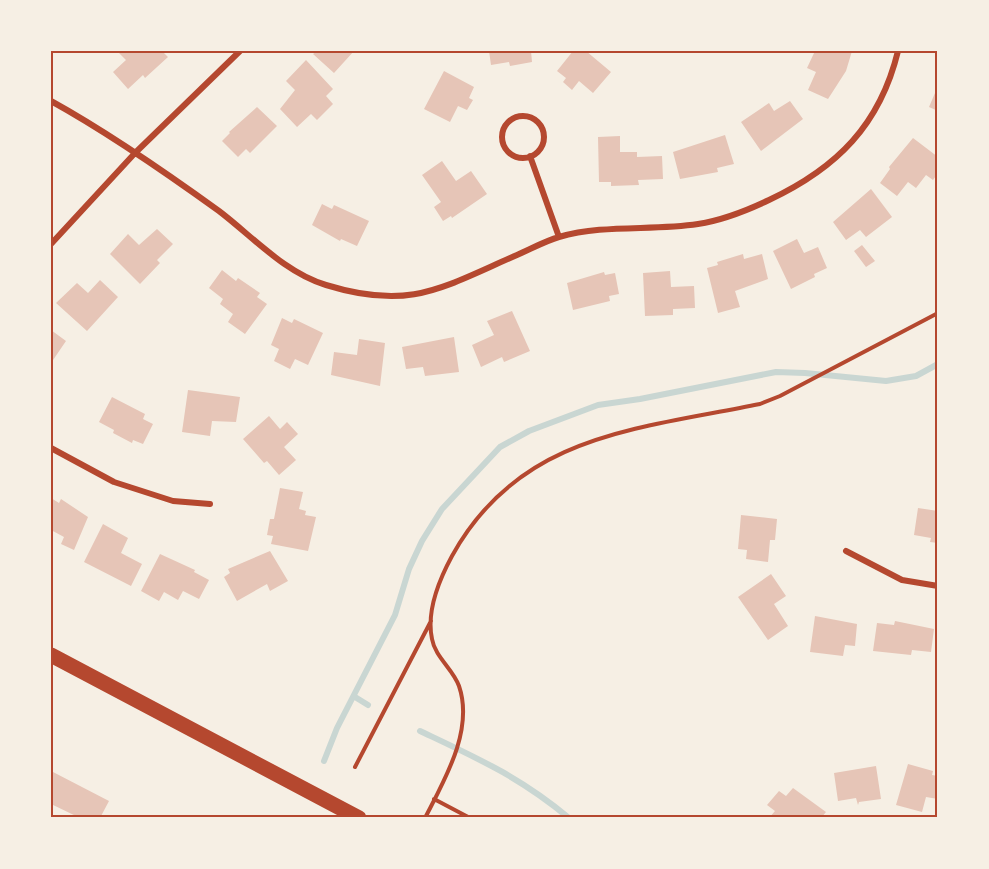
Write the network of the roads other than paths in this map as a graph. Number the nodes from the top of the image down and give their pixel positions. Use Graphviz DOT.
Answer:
graph roads {
  1 [pos="240,51"];
  2 [pos="898,51"];
  3 [pos="51,101"];
  4 [pos="135,153"];
  5 [pos="530,156"];
  6 [pos="559,237"];
  7 [pos="51,244"];
  8 [pos="51,448"];
  9 [pos="210,504"];
  10 [pos="846,551"];
  11 [pos="938,586"];
  12 [pos="51,655"];
  13 [pos="358,818"];
  1 -- 4 [label="street"];
  2 -- 6 [label="street"];
  3 -- 4 [label="street"];
  4 -- 6 [label="street"];
  4 -- 7 [label="street"];
  5 -- 5 [label="street"];
  5 -- 6 [label="street"];
  8 -- 9 [label="street"];
  10 -- 11 [label="street"];
  12 -- 13 [label="main road"];
}
